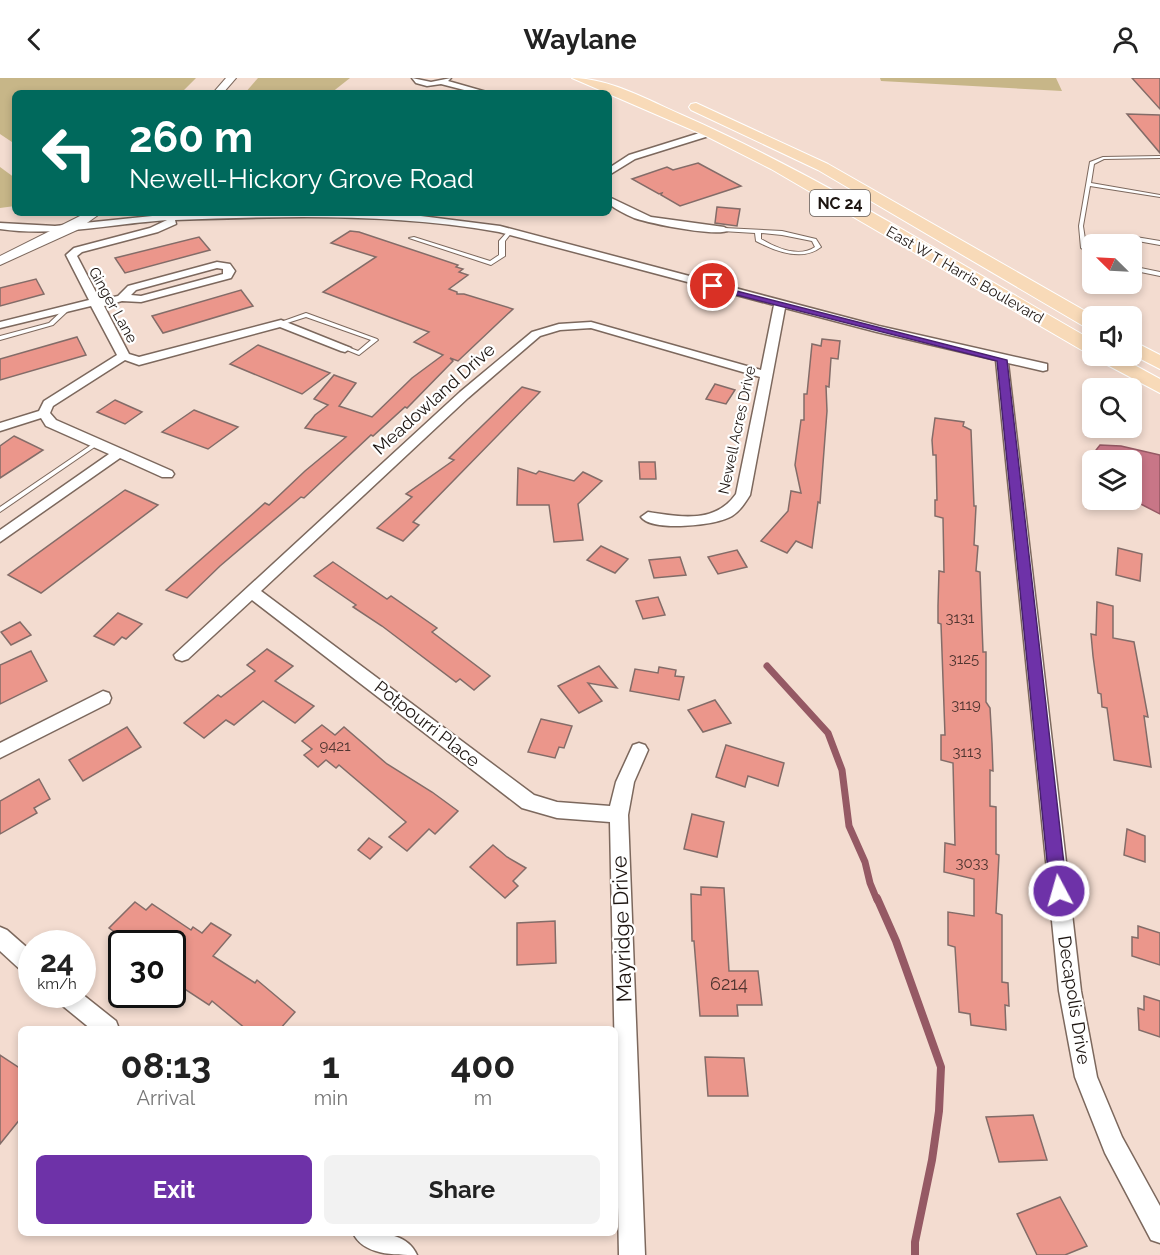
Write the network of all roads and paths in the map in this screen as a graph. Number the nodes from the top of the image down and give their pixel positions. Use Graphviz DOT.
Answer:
graph roads {
  1 [pos="231,78"];
  2 [pos="416,78"];
  3 [pos="578,78"];
  4 [pos="444,80"];
  5 [pos="221,90"];
  6 [pos="476,90"];
  7 [pos="607,90"];
  8 [pos="612,92"];
  9 [pos="680,101"];
  10 [pos="709,133"];
  11 [pos="1160,157"];
  12 [pos="612,170"];
  13 [pos="1088,184"];
  14 [pos="1160,196"];
  15 [pos="612,202"];
  16 [pos="77,216"];
  17 [pos="91,216"];
  18 [pos="134,216"];
  19 [pos="245,216"];
  20 [pos="406,216"];
  21 [pos="181,218"];
  22 [pos="151,219"];
  23 [pos="0,225"];
  24 [pos="72,227"];
  25 [pos="724,230"];
  26 [pos="509,232"];
  27 [pos="758,233"];
  28 [pos="1082,236"];
  29 [pos="412,238"];
  30 [pos="1142,240"];
  31 [pos="1160,243"];
  32 [pos="0,261"];
  33 [pos="1142,270"];
  34 [pos="1160,274"];
  35 [pos="122,298"];
  36 [pos="95,303"];
  37 [pos="780,304"];
  38 [pos="67,309"];
  39 [pos="1082,317"];
  40 [pos="280,323"];
  41 [pos="0,325"];
  42 [pos="0,338"];
  43 [pos="1082,342"];
  44 [pos="345,348"];
  45 [pos="1142,352"];
  46 [pos="124,356"];
  47 [pos="1002,360"];
  48 [pos="1160,363"];
  49 [pos="1123,366"];
  50 [pos="1043,367"];
  51 [pos="766,375"];
  52 [pos="1160,387"];
  53 [pos="46,408"];
  54 [pos="0,427"];
  55 [pos="97,443"];
  56 [pos="119,453"];
  57 [pos="167,474"];
  58 [pos="0,510"];
  59 [pos="648,517"];
  60 [pos="0,537"];
  61 [pos="251,592"];
  62 [pos="182,655"];
  63 [pos="103,698"];
  64 [pos="639,750"];
  65 [pos="0,751"];
  66 [pos="619,815"];
  67 [pos="0,937"];
  68 [pos="18,954"];
  69 [pos="83,1008"];
  70 [pos="104,1026"];
  71 [pos="1160,1231"];
  72 [pos="370,1236"];
  73 [pos="404,1255"];
  74 [pos="632,1255"];
  1 -- 5 [label="street"];
  2 -- 4 [label="street"];
  3 -- 7 [label="main road, East W T Harris Boulevard / NC 24"];
  4 -- 6 [label="street"];
  8 -- 10 [label="main road, East W T Harris Boulevard / NC 24"];
  9 -- 39 [label="main road, East W T Harris Boulevard / NC 24"];
  10 -- 12 [label="street"];
  10 -- 43 [label="main road, East W T Harris Boulevard / NC 24"];
  11 -- 13 [label="lane"];
  13 -- 14 [label="lane"];
  13 -- 28 [label="lane"];
  15 -- 25 [label="street"];
  16 -- 23 [label="street"];
  17 -- 24 [label="street"];
  18 -- 22 [label="street"];
  19 -- 21 [label="street"];
  20 -- 26 [label="street"];
  21 -- 22 [label="street"];
  21 -- 36 [label="street, Ginger Lane"];
  22 -- 24 [label="street"];
  23 -- 24 [label="street"];
  24 -- 32 [label="street"];
  25 -- 27 [label="lane"];
  26 -- 29 [label="lane"];
  26 -- 37 [label="street"];
  27 -- 27 [label="lane"];
  30 -- 31 [label="lane"];
  33 -- 34 [label="lane"];
  35 -- 35 [label="street"];
  35 -- 36 [label="street"];
  36 -- 38 [label="street"];
  36 -- 46 [label="street, Ginger Lane"];
  37 -- 47 [label="street"];
  37 -- 51 [label="street, Newell Acres Drive"];
  38 -- 41 [label="street"];
  38 -- 42 [label="lane"];
  40 -- 44 [label="street"];
  40 -- 44 [label="lane"];
  40 -- 46 [label="street"];
  45 -- 48 [label="main road"];
  46 -- 53 [label="street, Ginger Lane"];
  47 -- 50 [label="street"];
  47 -- 71 [label="street, Decapolis Drive"];
  49 -- 52 [label="main road"];
  51 -- 59 [label="street, Newell Acres Drive"];
  51 -- 61 [label="street, Meadowland Drive"];
  53 -- 54 [label="street, Ginger Lane"];
  53 -- 55 [label="street"];
  55 -- 56 [label="street"];
  55 -- 58 [label="lane"];
  56 -- 57 [label="street"];
  56 -- 60 [label="street"];
  61 -- 62 [label="street, Meadowland Drive"];
  61 -- 66 [label="street, Potpourri Place"];
  63 -- 65 [label="street"];
  64 -- 66 [label="street, Mayridge Drive"];
  66 -- 74 [label="street, Mayridge Drive"];
  67 -- 68 [label="street"];
  69 -- 70 [label="street"];
  72 -- 73 [label="street"];
}
